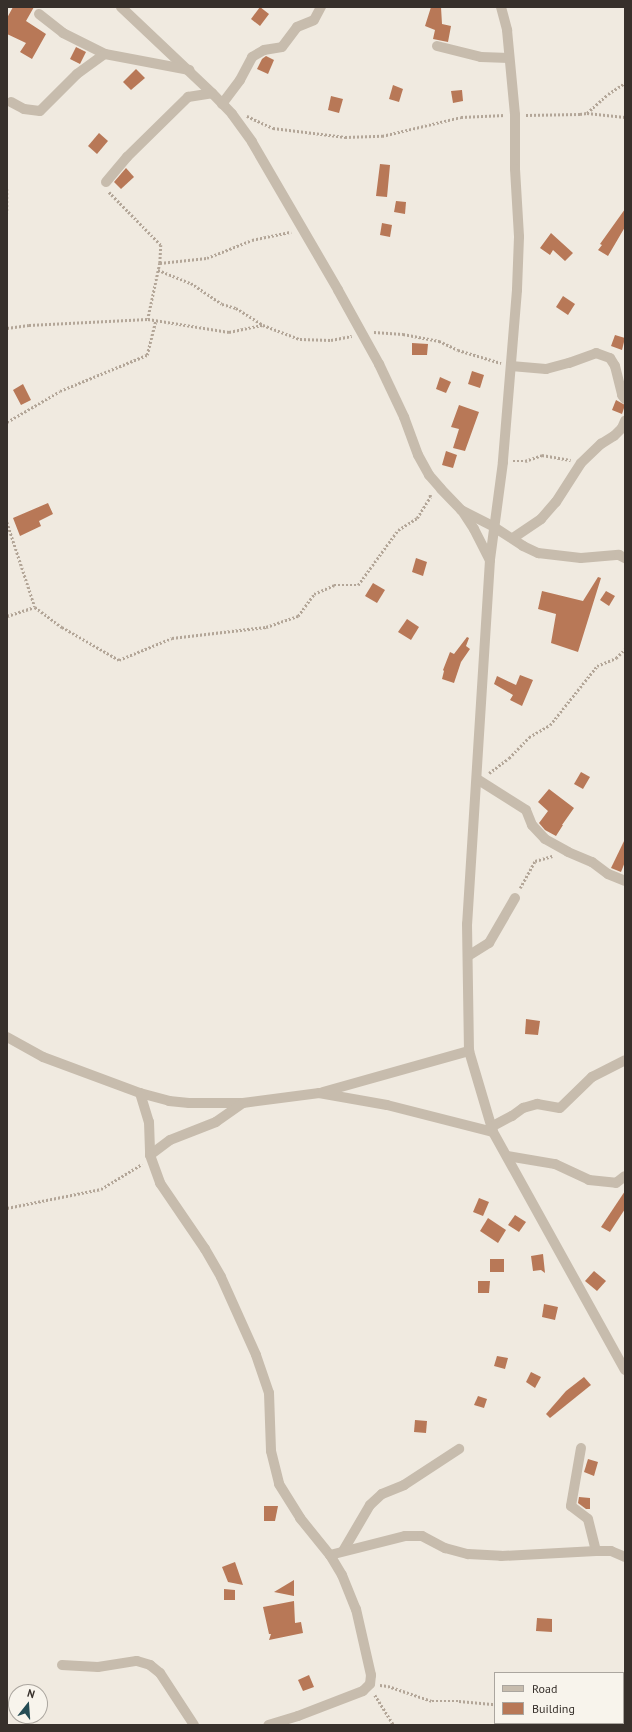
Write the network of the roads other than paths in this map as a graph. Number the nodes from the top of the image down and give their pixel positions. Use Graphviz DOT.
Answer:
graph roads {
  1 [pos="121,7"];
  2 [pos="321,7"];
  3 [pos="501,7"];
  4 [pos="39,14"];
  5 [pos="437,46"];
  6 [pos="105,54"];
  7 [pos="509,58"];
  8 [pos="190,70"];
  9 [pos="212,93"];
  10 [pos="10,102"];
  11 [pos="222,104"];
  12 [pos="106,182"];
  13 [pos="511,366"];
  14 [pos="625,399"];
  15 [pos="625,421"];
  16 [pos="461,510"];
  17 [pos="494,527"];
  18 [pos="513,538"];
  19 [pos="625,558"];
  20 [pos="490,560"];
  21 [pos="477,779"];
  22 [pos="625,881"];
  23 [pos="515,898"];
  24 [pos="468,956"];
  25 [pos="7,1037"];
  26 [pos="469,1051"];
  27 [pos="625,1060"];
  28 [pos="140,1093"];
  29 [pos="319,1093"];
  30 [pos="243,1103"];
  31 [pos="492,1129"];
  32 [pos="150,1155"];
  33 [pos="507,1156"];
  34 [pos="625,1176"];
  35 [pos="625,1370"];
  36 [pos="581,1448"];
  37 [pos="459,1449"];
  38 [pos="596,1550"];
  39 [pos="344,1551"];
  40 [pos="330,1555"];
  41 [pos="625,1557"];
  42 [pos="62,1665"];
  43 [pos="194,1725"];
  44 [pos="268,1725"];
  1 -- 8 [label="street"];
  2 -- 11 [label="street"];
  3 -- 7 [label="street"];
  4 -- 6 [label="street"];
  5 -- 7 [label="street"];
  6 -- 8 [label="street"];
  6 -- 10 [label="street"];
  7 -- 13 [label="street"];
  8 -- 9 [label="street"];
  9 -- 11 [label="street"];
  9 -- 12 [label="street"];
  11 -- 16 [label="street"];
  13 -- 14 [label="street"];
  13 -- 17 [label="street"];
  15 -- 18 [label="street"];
  16 -- 17 [label="street"];
  16 -- 20 [label="street"];
  17 -- 18 [label="street"];
  17 -- 20 [label="street"];
  18 -- 19 [label="street"];
  20 -- 21 [label="street"];
  21 -- 22 [label="street"];
  21 -- 24 [label="street"];
  23 -- 24 [label="street"];
  24 -- 26 [label="street"];
  25 -- 28 [label="street"];
  26 -- 29 [label="street"];
  26 -- 31 [label="street"];
  27 -- 31 [label="street"];
  28 -- 30 [label="street"];
  28 -- 32 [label="street"];
  29 -- 30 [label="street"];
  29 -- 31 [label="street"];
  30 -- 32 [label="street"];
  31 -- 33 [label="street"];
  32 -- 40 [label="street"];
  33 -- 34 [label="street"];
  33 -- 35 [label="street"];
  36 -- 38 [label="street"];
  37 -- 39 [label="street"];
  38 -- 39 [label="street"];
  38 -- 41 [label="street"];
  39 -- 40 [label="street"];
  40 -- 44 [label="street"];
  42 -- 43 [label="street"];
}
